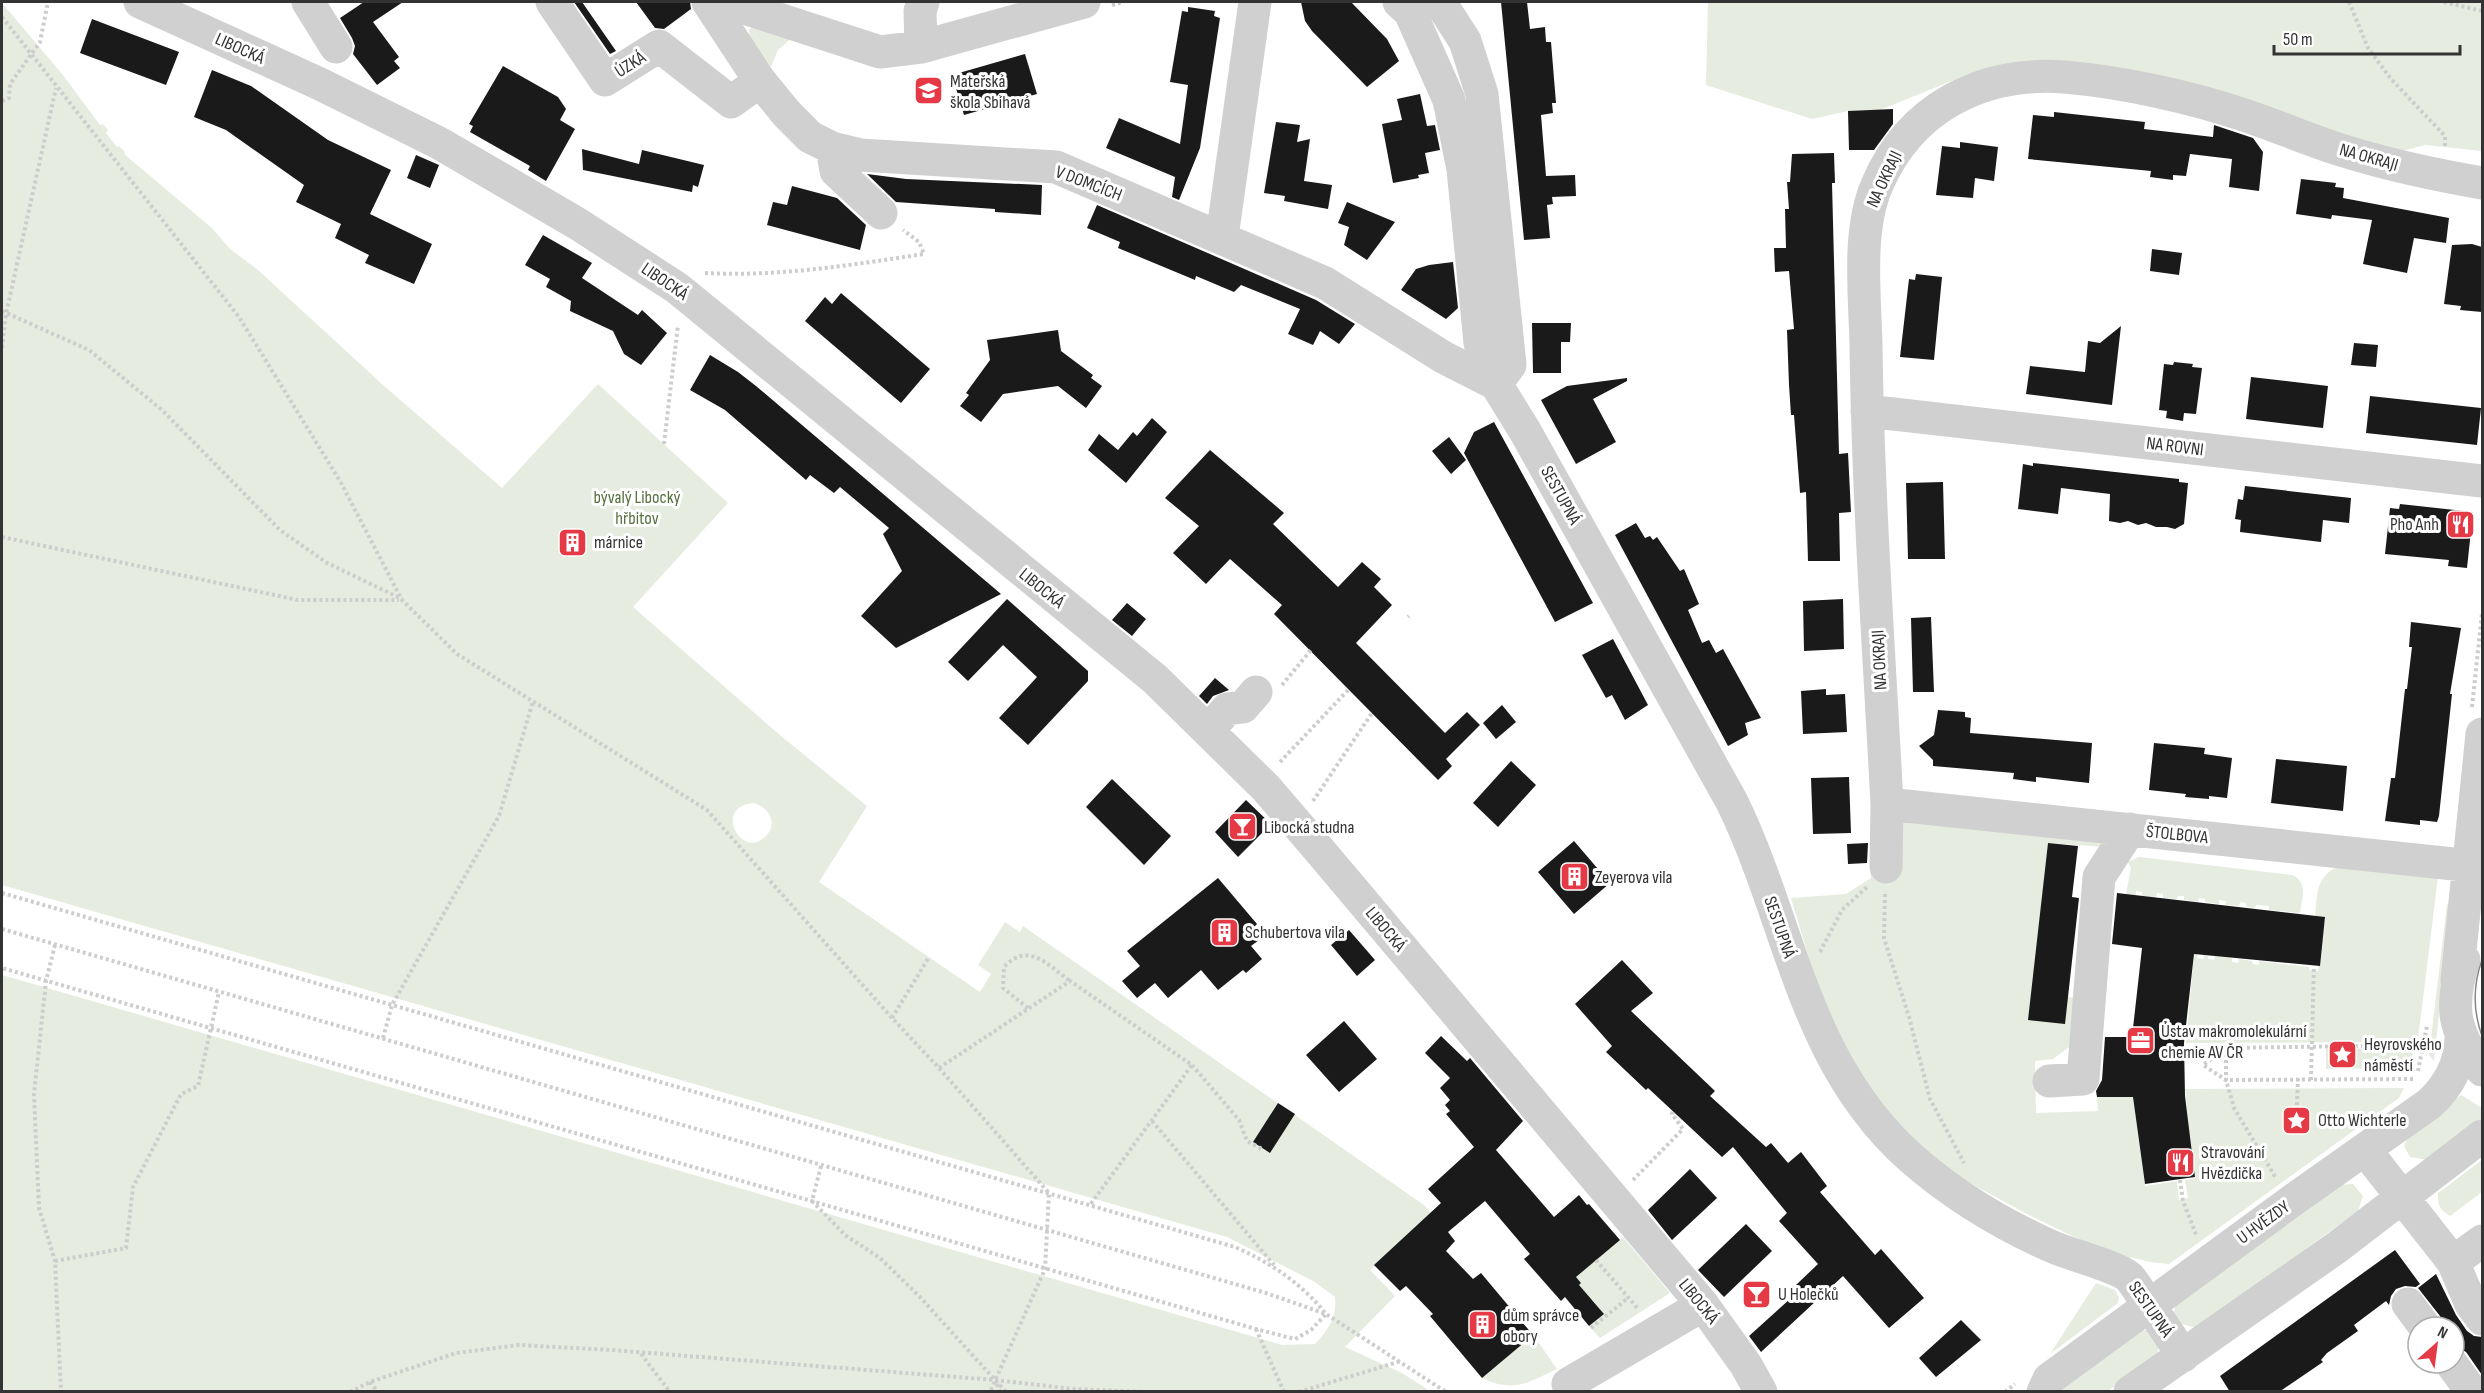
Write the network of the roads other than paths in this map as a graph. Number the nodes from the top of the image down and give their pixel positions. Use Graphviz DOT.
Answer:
graph roads {
  1 [pos="140,2"];
  2 [pos="308,2"];
  3 [pos="552,2"];
  4 [pos="708,2"];
  5 [pos="726,2"];
  6 [pos="923,2"];
  7 [pos="1084,2"];
  8 [pos="1256,2"];
  9 [pos="1399,2"];
  10 [pos="1440,2"];
  11 [pos="336,47"];
  12 [pos="921,47"];
  13 [pos="760,81"];
  14 [pos="832,148"];
  15 [pos="2482,183"];
  16 [pos="881,213"];
  17 [pos="1222,237"];
  18 [pos="1496,384"];
  19 [pos="1867,411"];
  20 [pos="2482,481"];
  21 [pos="1256,692"];
  22 [pos="1208,731"];
  23 [pos="2482,734"];
  24 [pos="1887,804"];
  25 [pos="2130,829"];
  26 [pos="2475,866"];
  27 [pos="1886,867"];
  28 [pos="2482,928"];
  29 [pos="2457,981"];
  30 [pos="2462,1039"];
  31 [pos="2482,1070"];
  32 [pos="2049,1081"];
  33 [pos="2482,1136"];
  34 [pos="2366,1150"];
  35 [pos="2401,1197"];
  36 [pos="2482,1240"];
  37 [pos="2453,1262"];
  38 [pos="1703,1305"];
  39 [pos="2149,1305"];
  40 [pos="2482,1319"];
  41 [pos="2183,1356"];
  42 [pos="2460,1375"];
  43 [pos="1568,1384"];
  44 [pos="1761,1392"];
  45 [pos="2043,1392"];
  46 [pos="2130,1392"];
  47 [pos="2472,1392"];
  1 -- 22 [label="street, LIBOCKÁ"];
  2 -- 11 [label="street"];
  3 -- 13 [label="street, ÚZKÁ"];
  4 -- 13 [label="street, V DOMCÍCH"];
  5 -- 12 [label="street"];
  6 -- 12 [label="street"];
  7 -- 12 [label="street"];
  8 -- 17 [label="street"];
  9 -- 18 [label="street, SESTUPNÁ"];
  10 -- 18 [label="street"];
  13 -- 14 [label="street, V DOMCÍCH"];
  14 -- 16 [label="street"];
  14 -- 17 [label="street, V DOMCÍCH"];
  15 -- 19 [label="street, NA OKRAJI"];
  17 -- 18 [label="street, V DOMCÍCH"];
  18 -- 39 [label="street, SESTUPNÁ"];
  19 -- 20 [label="street, NA ROVNI"];
  19 -- 24 [label="street, NA OKRAJI"];
  21 -- 22 [label="street"];
  22 -- 38 [label="street, LIBOCKÁ"];
  23 -- 26 [label="street"];
  24 -- 25 [label="street, ŠTOLBOVA"];
  24 -- 27 [label="street, NA OKRAJI"];
  25 -- 26 [label="street, ŠTOLBOVA"];
  25 -- 32 [label="street"];
  26 -- 29 [label="street"];
  28 -- 29 [label="street"];
  29 -- 30 [label="street"];
  30 -- 31 [label="street"];
  30 -- 34 [label="street, U HVĚZDY"];
  33 -- 35 [label="street"];
  34 -- 35 [label="street"];
  34 -- 39 [label="street, U HVĚZDY"];
  35 -- 37 [label="street"];
  35 -- 41 [label="street"];
  36 -- 37 [label="street"];
  37 -- 40 [label="street"];
  38 -- 43 [label="street"];
  38 -- 44 [label="street, LIBOCKÁ"];
  39 -- 41 [label="street, SESTUPNÁ"];
  39 -- 45 [label="street, U HVĚZDY"];
  41 -- 46 [label="street"];
  42 -- 47 [label="street"];
}
